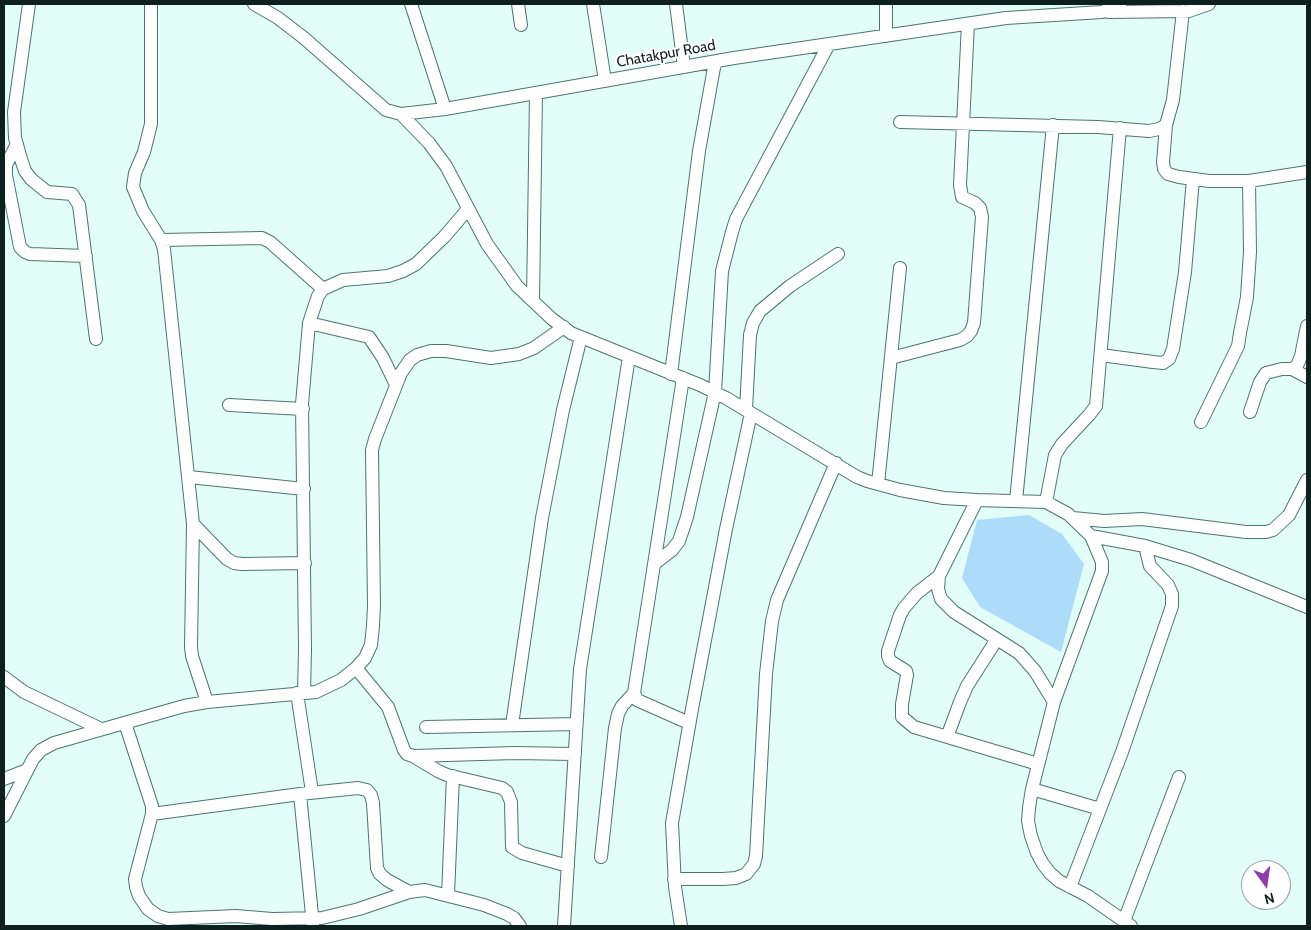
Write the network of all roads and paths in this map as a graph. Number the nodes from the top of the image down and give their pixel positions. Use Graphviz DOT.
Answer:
graph roads {
  1 [pos="29,4"];
  2 [pos="151,4"];
  3 [pos="254,4"];
  4 [pos="279,4"];
  5 [pos="411,4"];
  6 [pos="518,4"];
  7 [pos="593,4"];
  8 [pos="676,4"];
  9 [pos="886,4"];
  10 [pos="1120,4"];
  11 [pos="1209,4"];
  12 [pos="1054,9"];
  13 [pos="1183,11"];
  14 [pos="1102,12"];
  15 [pos="278,18"];
  16 [pos="968,24"];
  17 [pos="521,25"];
  18 [pos="886,36"];
  19 [pos="829,44"];
  20 [pos="715,62"];
  21 [pos="684,67"];
  22 [pos="604,81"];
  23 [pos="536,93"];
  24 [pos="445,109"];
  25 [pos="401,114"];
  26 [pos="900,122"];
  27 [pos="963,123"];
  28 [pos="1166,125"];
  29 [pos="1053,126"];
  30 [pos="1120,128"];
  31 [pos="17,144"];
  32 [pos="1307,172"];
  33 [pos="1193,179"];
  34 [pos="1249,181"];
  35 [pos="468,209"];
  36 [pos="161,240"];
  37 [pos="838,254"];
  38 [pos="86,256"];
  39 [pos="900,268"];
  40 [pos="323,289"];
  41 [pos="532,301"];
  42 [pos="309,323"];
  43 [pos="564,328"];
  44 [pos="1307,331"];
  45 [pos="581,337"];
  46 [pos="96,339"];
  47 [pos="1101,355"];
  48 [pos="629,357"];
  49 [pos="891,358"];
  50 [pos="1292,369"];
  51 [pos="677,376"];
  52 [pos="1307,376"];
  53 [pos="396,385"];
  54 [pos="715,392"];
  55 [pos="229,405"];
  56 [pos="303,409"];
  57 [pos="748,411"];
  58 [pos="1250,412"];
  59 [pos="1201,422"];
  60 [pos="836,463"];
  61 [pos="188,477"];
  62 [pos="1307,480"];
  63 [pos="878,484"];
  64 [pos="304,489"];
  65 [pos="977,500"];
  66 [pos="1016,501"];
  67 [pos="1046,502"];
  68 [pos="1073,518"];
  69 [pos="194,524"];
  70 [pos="1091,536"];
  71 [pos="1145,546"];
  72 [pos="304,563"];
  73 [pos="654,564"];
  74 [pos="939,576"];
  75 [pos="1307,608"];
  76 [pos="997,639"];
  77 [pos="356,668"];
  78 [pos="4,677"];
  79 [pos="301,693"];
  80 [pos="634,693"];
  81 [pos="207,702"];
  82 [pos="1054,702"];
  83 [pos="125,722"];
  84 [pos="689,723"];
  85 [pos="576,724"];
  86 [pos="512,725"];
  87 [pos="426,727"];
  88 [pos="101,730"];
  89 [pos="947,737"];
  90 [pos="574,754"];
  91 [pos="413,756"];
  92 [pos="1038,764"];
  93 [pos="27,770"];
  94 [pos="453,776"];
  95 [pos="1179,777"];
  96 [pos="4,779"];
  97 [pos="1032,789"];
  98 [pos="306,793"];
  99 [pos="1100,810"];
  100 [pos="152,814"];
  101 [pos="4,816"];
  102 [pos="601,856"];
  103 [pos="568,866"];
  104 [pos="674,879"];
  105 [pos="1070,888"];
  106 [pos="409,892"];
  107 [pos="448,895"];
  108 [pos="209,922"];
  109 [pos="313,922"];
  110 [pos="1127,924"];
  111 [pos="520,926"];
  112 [pos="564,926"];
  113 [pos="681,926"];
  1 -- 31 [label="street"];
  2 -- 36 [label="street"];
  3 -- 15 [label="street"];
  4 -- 15 [label="street"];
  5 -- 24 [label="street"];
  6 -- 17 [label="street"];
  7 -- 22 [label="street"];
  8 -- 21 [label="street"];
  9 -- 18 [label="street"];
  10 -- 14 [label="street, Chatakpur Road"];
  11 -- 13 [label="street"];
  12 -- 14 [label="street, Chatakpur Road"];
  12 -- 16 [label="street, Chatakpur Road"];
  13 -- 14 [label="street"];
  13 -- 28 [label="street"];
  15 -- 25 [label="street"];
  16 -- 18 [label="street, Chatakpur Road"];
  16 -- 27 [label="street"];
  18 -- 19 [label="street, Chatakpur Road"];
  19 -- 20 [label="street, Chatakpur Road"];
  19 -- 54 [label="street"];
  20 -- 21 [label="street, Chatakpur Road"];
  20 -- 51 [label="street"];
  21 -- 22 [label="street, Chatakpur Road"];
  22 -- 23 [label="street, Chatakpur Road"];
  23 -- 24 [label="street, Chatakpur Road"];
  23 -- 41 [label="street"];
  24 -- 25 [label="street, Chatakpur Road"];
  25 -- 35 [label="street"];
  26 -- 27 [label="street"];
  27 -- 29 [label="street"];
  27 -- 49 [label="street"];
  28 -- 30 [label="street"];
  28 -- 33 [label="street"];
  29 -- 30 [label="street"];
  29 -- 66 [label="street"];
  30 -- 47 [label="street"];
  31 -- 38 [label="street"];
  31 -- 38 [label="street"];
  32 -- 34 [label="street"];
  33 -- 34 [label="street"];
  33 -- 47 [label="street"];
  34 -- 59 [label="street"];
  35 -- 40 [label="street"];
  35 -- 41 [label="street"];
  36 -- 40 [label="street"];
  36 -- 61 [label="street"];
  37 -- 57 [label="street"];
  38 -- 46 [label="street"];
  39 -- 49 [label="street"];
  40 -- 42 [label="street"];
  41 -- 43 [label="street"];
  42 -- 53 [label="street"];
  42 -- 56 [label="street"];
  43 -- 45 [label="street"];
  43 -- 53 [label="street"];
  44 -- 50 [label="street"];
  45 -- 48 [label="street"];
  45 -- 86 [label="street"];
  47 -- 67 [label="street"];
  48 -- 51 [label="street"];
  48 -- 85 [label="street"];
  49 -- 63 [label="street"];
  50 -- 52 [label="street"];
  50 -- 58 [label="street"];
  51 -- 54 [label="street"];
  51 -- 73 [label="street"];
  53 -- 77 [label="street"];
  54 -- 57 [label="street"];
  54 -- 73 [label="street"];
  55 -- 56 [label="street"];
  56 -- 64 [label="street"];
  57 -- 60 [label="street"];
  57 -- 84 [label="street"];
  60 -- 63 [label="street"];
  60 -- 104 [label="street"];
  61 -- 64 [label="street"];
  61 -- 69 [label="street"];
  62 -- 68 [label="street"];
  63 -- 65 [label="street"];
  64 -- 72 [label="street"];
  65 -- 66 [label="street"];
  65 -- 74 [label="street"];
  66 -- 67 [label="street"];
  67 -- 68 [label="street"];
  68 -- 70 [label="street"];
  69 -- 72 [label="street"];
  69 -- 81 [label="street"];
  70 -- 71 [label="street"];
  70 -- 82 [label="street"];
  71 -- 75 [label="street"];
  71 -- 99 [label="street"];
  72 -- 79 [label="street"];
  73 -- 80 [label="street"];
  74 -- 76 [label="street"];
  74 -- 89 [label="street"];
  76 -- 82 [label="street"];
  76 -- 89 [label="street"];
  77 -- 79 [label="street"];
  77 -- 91 [label="street"];
  78 -- 88 [label="street"];
  79 -- 81 [label="street"];
  79 -- 98 [label="street"];
  80 -- 84 [label="street"];
  80 -- 102 [label="street"];
  81 -- 83 [label="street"];
  82 -- 92 [label="street"];
  83 -- 88 [label="street"];
  83 -- 100 [label="street"];
  84 -- 104 [label="street"];
  85 -- 86 [label="street"];
  85 -- 90 [label="street"];
  86 -- 87 [label="street"];
  88 -- 93 [label="street"];
  89 -- 92 [label="street"];
  90 -- 91 [label="street"];
  90 -- 103 [label="street"];
  91 -- 94 [label="street"];
  92 -- 97 [label="street"];
  93 -- 96 [label="street"];
  93 -- 101 [label="street"];
  94 -- 103 [label="street"];
  94 -- 107 [label="street"];
  95 -- 110 [label="street"];
  97 -- 99 [label="street"];
  97 -- 105 [label="street"];
  98 -- 100 [label="street"];
  98 -- 106 [label="street"];
  98 -- 109 [label="street"];
  99 -- 105 [label="street"];
  100 -- 108 [label="street"];
  103 -- 112 [label="street"];
  104 -- 113 [label="street"];
  105 -- 110 [label="street"];
  106 -- 107 [label="street"];
  106 -- 109 [label="street"];
  107 -- 111 [label="street"];
  108 -- 109 [label="street"];
}
